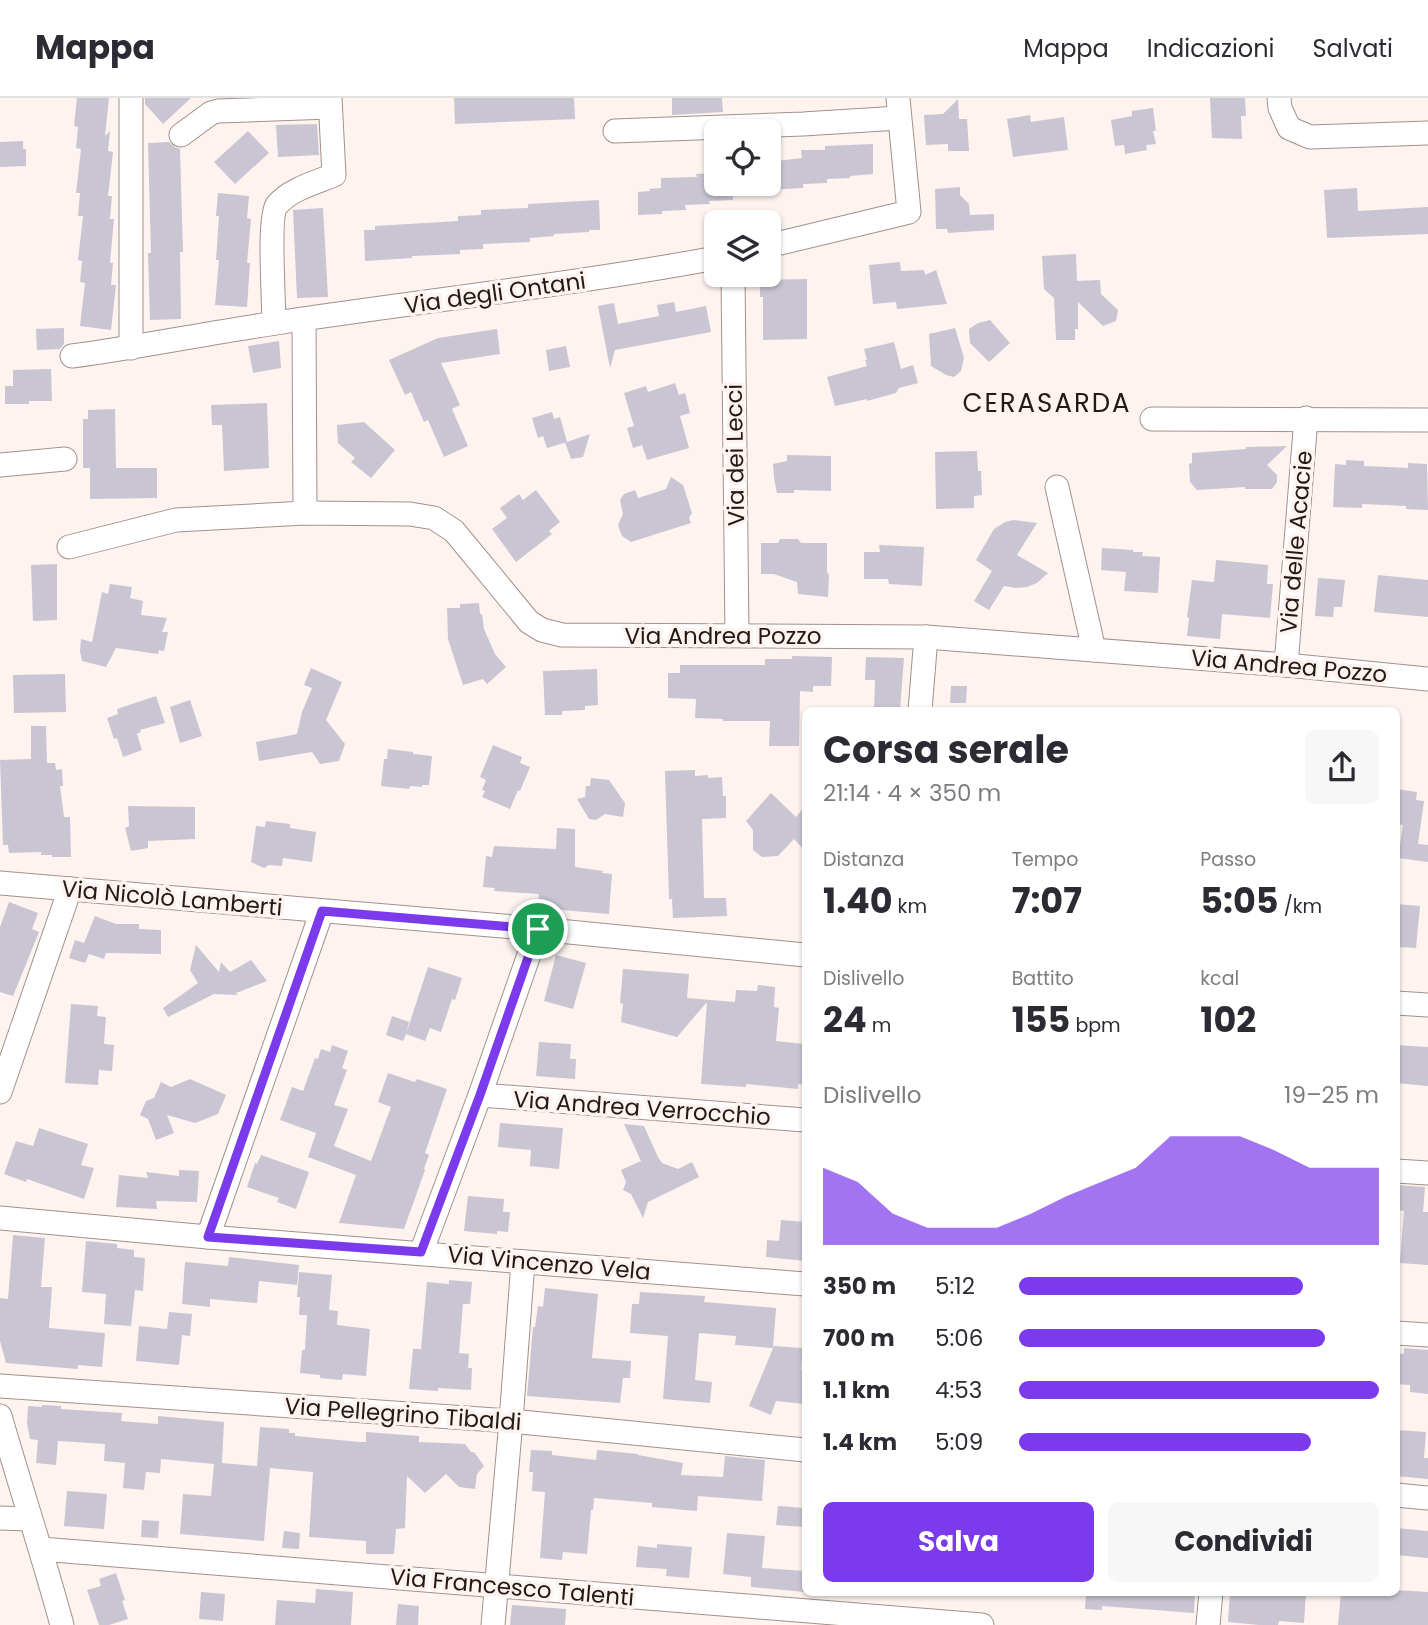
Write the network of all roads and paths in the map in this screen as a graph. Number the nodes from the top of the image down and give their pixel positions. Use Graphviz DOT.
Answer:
graph roads {
  1 [pos="131,98"];
  2 [pos="1279,98"];
  3 [pos="330,102"];
  4 [pos="899,108"];
  5 [pos="615,131"];
  6 [pos="1428,133"];
  7 [pos="181,135"];
  8 [pos="781,243"];
  9 [pos="704,260"];
  10 [pos="733,287"];
  11 [pos="304,319"];
  12 [pos="274,323"];
  13 [pos="131,348"];
  14 [pos="72,356"];
  15 [pos="1306,418"];
  16 [pos="1152,419"];
  17 [pos="1428,420"];
  18 [pos="65,459"];
  19 [pos="0,465"];
  20 [pos="1057,487"];
  21 [pos="305,513"];
  22 [pos="69,547"];
  23 [pos="737,635"];
  24 [pos="926,637"];
  25 [pos="1094,650"];
  26 [pos="1286,665"];
  27 [pos="1428,679"];
  28 [pos="920,707"];
  29 [pos="0,883"];
  30 [pos="70,890"];
  31 [pos="322,911"];
  32 [pos="538,929"];
  33 [pos="802,956"];
  34 [pos="1400,1003"];
  35 [pos="1428,1005"];
  36 [pos="0,1092"];
  37 [pos="480,1095"];
  38 [pos="802,1120"];
  39 [pos="1400,1171"];
  40 [pos="1428,1173"];
  41 [pos="0,1218"];
  42 [pos="208,1237"];
  43 [pos="421,1252"];
  44 [pos="523,1262"];
  45 [pos="802,1284"];
  46 [pos="1400,1333"];
  47 [pos="1428,1335"];
  48 [pos="0,1386"];
  49 [pos="0,1416"];
  50 [pos="511,1421"];
  51 [pos="802,1450"];
  52 [pos="1400,1495"];
  53 [pos="1428,1498"];
  54 [pos="0,1518"];
  55 [pos="30,1519"];
  56 [pos="41,1549"];
  57 [pos="497,1586"];
  58 [pos="1211,1596"];
  59 [pos="854,1611"];
  60 [pos="62,1625"];
  61 [pos="493,1625"];
  62 [pos="982,1625"];
  63 [pos="1208,1625"];
  1 -- 13 [label="street"];
  2 -- 6 [label="street"];
  3 -- 7 [label="street"];
  3 -- 12 [label="street"];
  4 -- 5 [label="street"];
  4 -- 8 [label="street"];
  9 -- 11 [label="street, Via degli Ontani"];
  10 -- 23 [label="street, Via dei Lecci"];
  11 -- 12 [label="street, Via degli Ontani"];
  11 -- 21 [label="street"];
  12 -- 13 [label="street, Via degli Ontani"];
  13 -- 14 [label="street, Via degli Ontani"];
  15 -- 16 [label="street, Via delle Acacie"];
  15 -- 17 [label="street, Via delle Acacie"];
  15 -- 26 [label="street, Via delle Acacie"];
  18 -- 19 [label="street"];
  20 -- 25 [label="street"];
  21 -- 22 [label="street, Via Andrea Pozzo"];
  21 -- 23 [label="street, Via Andrea Pozzo"];
  23 -- 24 [label="street, Via Andrea Pozzo"];
  24 -- 25 [label="street, Via Andrea Pozzo"];
  24 -- 28 [label="street"];
  25 -- 26 [label="street, Via Andrea Pozzo"];
  26 -- 27 [label="street, Via Andrea Pozzo"];
  29 -- 30 [label="street, Via Nicolò Lamberti"];
  30 -- 31 [label="street, Via Nicolò Lamberti"];
  30 -- 36 [label="street"];
  31 -- 32 [label="street, Via Nicolò Lamberti"];
  31 -- 42 [label="street"];
  32 -- 33 [label="street, Via Nicolò Lamberti"];
  32 -- 37 [label="street"];
  34 -- 35 [label="street"];
  37 -- 38 [label="street, Via Andrea Verrocchio"];
  37 -- 43 [label="street"];
  39 -- 40 [label="street"];
  41 -- 42 [label="street, Via Vincenzo Vela"];
  42 -- 43 [label="street, Via Vincenzo Vela"];
  43 -- 44 [label="street, Via Vincenzo Vela"];
  44 -- 45 [label="street, Via Vincenzo Vela"];
  44 -- 50 [label="street"];
  46 -- 47 [label="street"];
  48 -- 50 [label="street, Via Pellegrino Tibaldi"];
  49 -- 55 [label="street"];
  50 -- 51 [label="street, Via Pellegrino Tibaldi"];
  50 -- 57 [label="street"];
  52 -- 53 [label="street"];
  54 -- 55 [label="street"];
  55 -- 56 [label="street"];
  56 -- 57 [label="street, Via Francesco Talenti"];
  56 -- 60 [label="street"];
  57 -- 59 [label="street, Via Francesco Talenti"];
  57 -- 61 [label="street"];
  58 -- 63 [label="street"];
  59 -- 62 [label="street, Via Francesco Talenti"];
}
